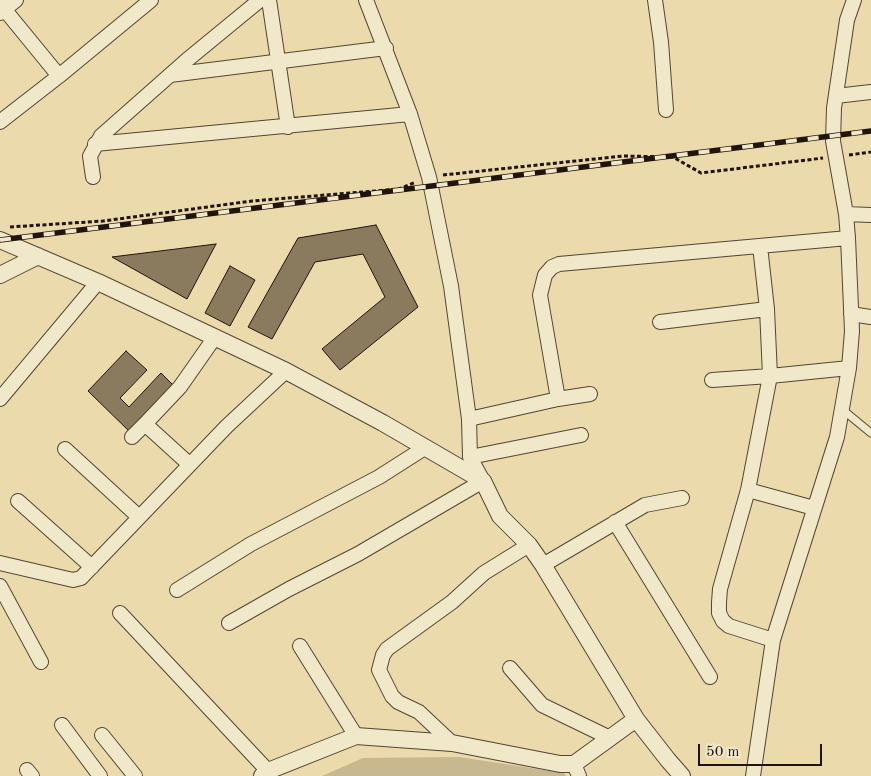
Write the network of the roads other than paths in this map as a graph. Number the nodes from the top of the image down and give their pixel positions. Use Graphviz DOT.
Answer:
graph roads {
  1 [pos="16,0"];
  2 [pos="151,0"];
  3 [pos="260,0"];
  4 [pos="268,0"];
  5 [pos="366,0"];
  6 [pos="655,0"];
  7 [pos="854,0"];
  8 [pos="1,9"];
  9 [pos="386,48"];
  10 [pos="278,61"];
  11 [pos="170,75"];
  12 [pos="59,76"];
  13 [pos="871,92"];
  14 [pos="836,96"];
  15 [pos="666,110"];
  16 [pos="410,114"];
  17 [pos="0,122"];
  18 [pos="288,127"];
  19 [pos="96,144"];
  20 [pos="92,177"];
  21 [pos="846,214"];
  22 [pos="871,215"];
  23 [pos="848,238"];
  24 [pos="0,240"];
  25 [pos="760,246"];
  26 [pos="38,256"];
  27 [pos="0,275"];
  28 [pos="98,282"];
  29 [pos="767,309"];
  30 [pos="851,314"];
  31 [pos="871,316"];
  32 [pos="660,322"];
  33 [pos="215,337"];
  34 [pos="849,368"];
  35 [pos="286,371"];
  36 [pos="770,376"];
  37 [pos="712,380"];
  38 [pos="590,394"];
  39 [pos="558,398"];
  40 [pos="0,399"];
  41 [pos="842,410"];
  42 [pos="469,420"];
  43 [pos="145,424"];
  44 [pos="871,433"];
  45 [pos="581,435"];
  46 [pos="132,438"];
  47 [pos="426,447"];
  48 [pos="65,449"];
  49 [pos="470,457"];
  50 [pos="189,464"];
  51 [pos="482,481"];
  52 [pos="748,490"];
  53 [pos="682,498"];
  54 [pos="18,501"];
  55 [pos="814,508"];
  56 [pos="139,517"];
  57 [pos="615,522"];
  58 [pos="529,545"];
  59 [pos="0,563"];
  60 [pos="543,565"];
  61 [pos="92,567"];
  62 [pos="0,586"];
  63 [pos="177,590"];
  64 [pos="120,612"];
  65 [pos="229,623"];
  66 [pos="773,640"];
  67 [pos="300,646"];
  68 [pos="41,662"];
  69 [pos="510,668"];
  70 [pos="710,677"];
  71 [pos="636,719"];
  72 [pos="62,726"];
  73 [pos="102,735"];
  74 [pos="356,736"];
  75 [pos="610,738"];
  76 [pos="452,743"];
  77 [pos="577,770"];
  78 [pos="265,774"];
  79 [pos="100,776"];
  80 [pos="135,776"];
  81 [pos="682,776"];
  82 [pos="753,776"];
  1 -- 8 [label="street"];
  2 -- 12 [label="street"];
  3 -- 11 [label="street"];
  4 -- 10 [label="street"];
  5 -- 9 [label="street"];
  6 -- 15 [label="street"];
  7 -- 14 [label="street"];
  8 -- 12 [label="street"];
  9 -- 10 [label="street"];
  9 -- 16 [label="street"];
  10 -- 11 [label="street"];
  10 -- 18 [label="street"];
  11 -- 19 [label="street"];
  12 -- 17 [label="street"];
  13 -- 14 [label="street"];
  14 -- 21 [label="street"];
  16 -- 18 [label="street"];
  16 -- 42 [label="street"];
  18 -- 19 [label="street"];
  19 -- 20 [label="street"];
  21 -- 22 [label="street"];
  21 -- 23 [label="street"];
  23 -- 25 [label="street"];
  23 -- 30 [label="street"];
  24 -- 26 [label="street"];
  25 -- 29 [label="street"];
  25 -- 39 [label="street"];
  26 -- 27 [label="street"];
  26 -- 28 [label="street"];
  28 -- 33 [label="street"];
  28 -- 40 [label="street"];
  29 -- 32 [label="street"];
  29 -- 36 [label="street"];
  30 -- 31 [label="street"];
  30 -- 34 [label="street"];
  33 -- 35 [label="street"];
  33 -- 43 [label="street"];
  34 -- 36 [label="street"];
  34 -- 41 [label="street"];
  35 -- 47 [label="street"];
  35 -- 50 [label="street"];
  36 -- 37 [label="street"];
  36 -- 52 [label="street"];
  38 -- 39 [label="street"];
  39 -- 42 [label="street"];
  41 -- 44 [label="lane"];
  41 -- 55 [label="street"];
  42 -- 49 [label="street"];
  43 -- 46 [label="street"];
  43 -- 50 [label="street"];
  45 -- 49 [label="street"];
  47 -- 51 [label="street"];
  47 -- 63 [label="street"];
  48 -- 56 [label="street"];
  49 -- 51 [label="street"];
  50 -- 56 [label="street"];
  51 -- 58 [label="street"];
  51 -- 65 [label="street"];
  52 -- 55 [label="street"];
  52 -- 66 [label="street"];
  53 -- 57 [label="street"];
  54 -- 61 [label="street"];
  55 -- 66 [label="street"];
  56 -- 61 [label="street"];
  57 -- 60 [label="street"];
  57 -- 70 [label="street"];
  58 -- 60 [label="street"];
  58 -- 76 [label="street"];
  59 -- 61 [label="street"];
  60 -- 71 [label="street"];
  62 -- 68 [label="street"];
  64 -- 78 [label="street"];
  66 -- 82 [label="street"];
  67 -- 74 [label="street"];
  69 -- 75 [label="street"];
  71 -- 75 [label="street"];
  71 -- 81 [label="street"];
  72 -- 79 [label="street"];
  73 -- 80 [label="street"];
  74 -- 76 [label="street"];
  74 -- 78 [label="street"];
  75 -- 77 [label="street"];
  76 -- 77 [label="street"];
}
